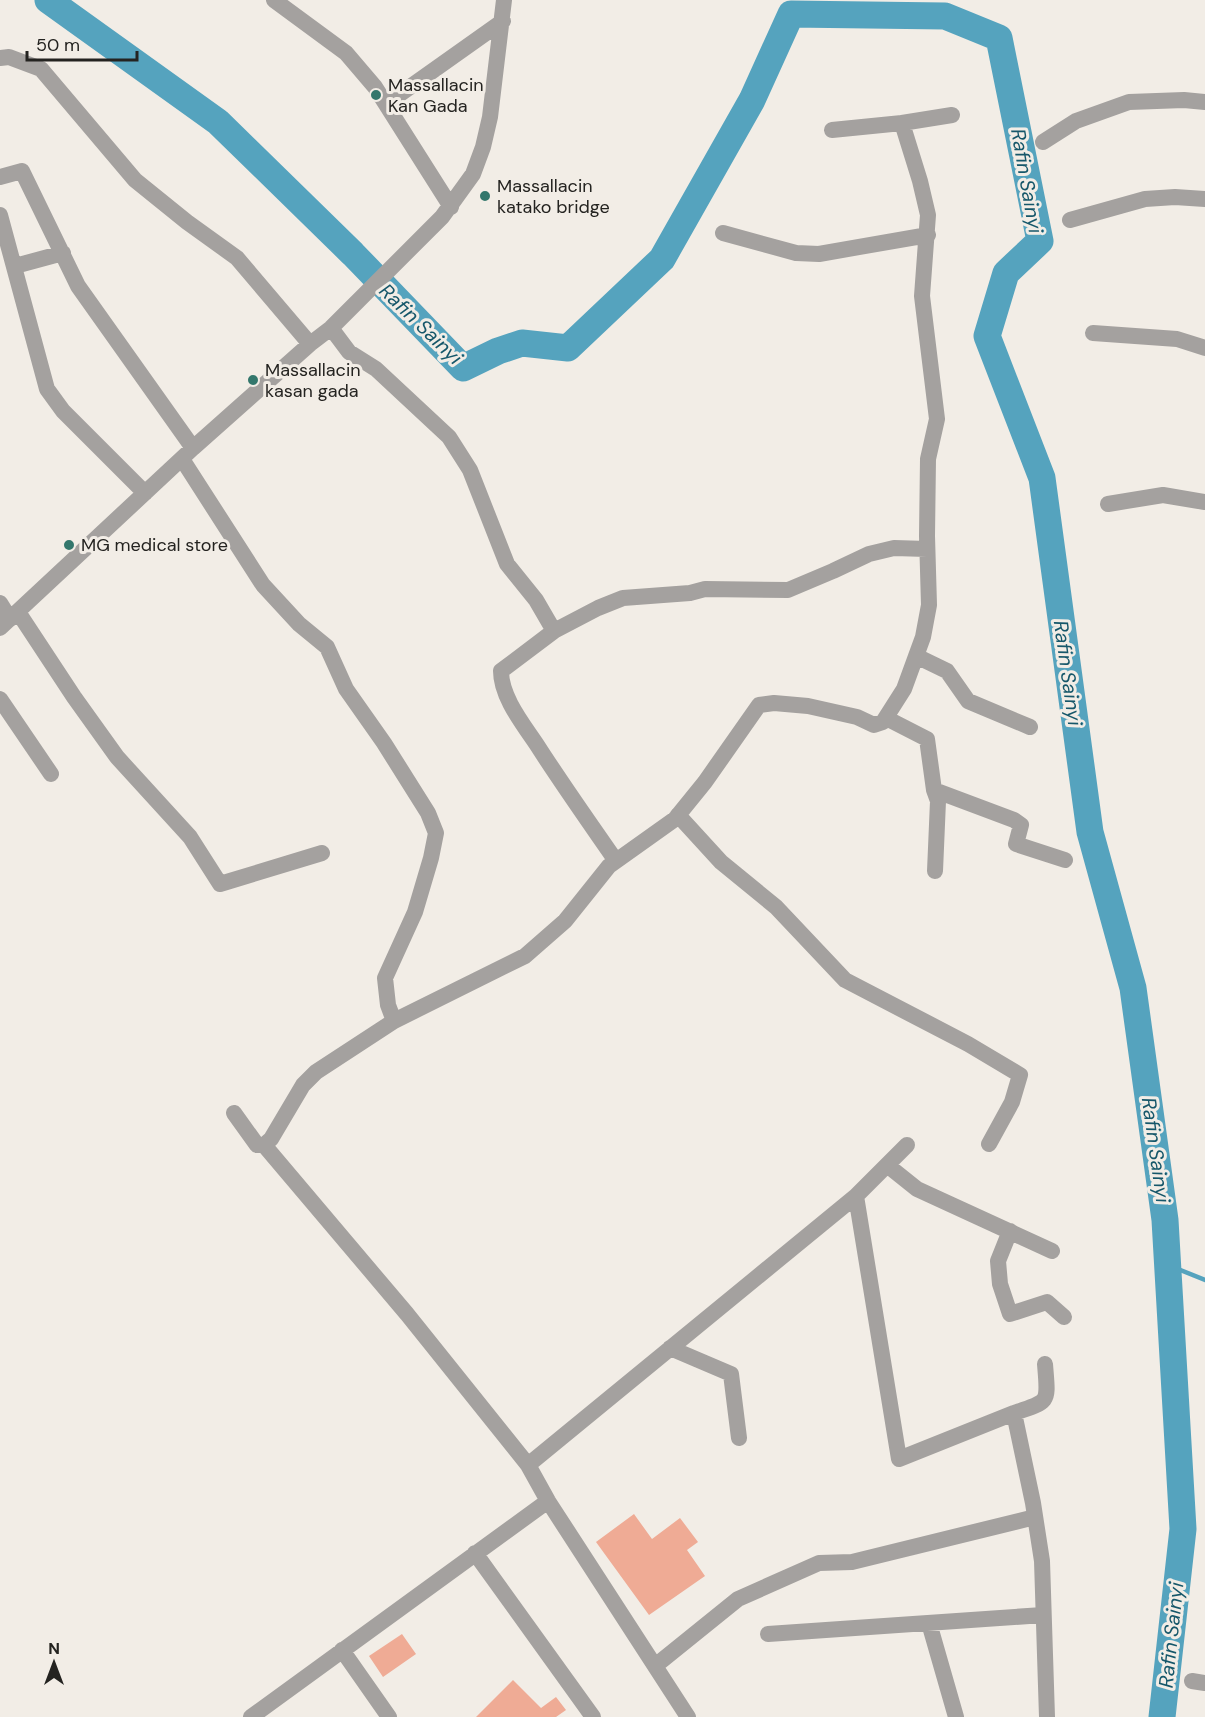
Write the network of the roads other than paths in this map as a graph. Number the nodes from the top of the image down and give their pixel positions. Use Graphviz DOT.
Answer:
graph roads {
  1 [pos="274,0"];
  2 [pos="504,0"];
  3 [pos="503,21"];
  4 [pos="0,58"];
  5 [pos="1205,102"];
  6 [pos="386,104"];
  7 [pos="952,115"];
  8 [pos="902,123"];
  9 [pos="832,130"];
  10 [pos="1043,142"];
  11 [pos="0,177"];
  12 [pos="1205,199"];
  13 [pos="451,207"];
  14 [pos="0,214"];
  15 [pos="1070,219"];
  16 [pos="723,233"];
  17 [pos="928,235"];
  18 [pos="63,254"];
  19 [pos="15,266"];
  20 [pos="331,327"];
  21 [pos="1093,333"];
  22 [pos="310,344"];
  23 [pos="1205,348"];
  24 [pos="187,454"];
  25 [pos="145,493"];
  26 [pos="1205,502"];
  27 [pos="1108,504"];
  28 [pos="927,549"];
  29 [pos="0,603"];
  30 [pos="9,620"];
  31 [pos="554,631"];
  32 [pos="916,656"];
  33 [pos="0,699"];
  34 [pos="886,718"];
  35 [pos="1030,727"];
  36 [pos="51,774"];
  37 [pos="934,790"];
  38 [pos="678,816"];
  39 [pos="322,853"];
  40 [pos="1065,860"];
  41 [pos="616,861"];
  42 [pos="935,871"];
  43 [pos="394,1021"];
  44 [pos="234,1113"];
  45 [pos="264,1144"];
  46 [pos="907,1144"];
  47 [pos="989,1144"];
  48 [pos="887,1165"];
  49 [pos="856,1196"];
  50 [pos="1010,1231"];
  51 [pos="1052,1251"];
  52 [pos="1064,1317"];
  53 [pos="670,1348"];
  54 [pos="1045,1364"];
  55 [pos="1014,1413"];
  56 [pos="739,1438"];
  57 [pos="528,1465"];
  58 [pos="548,1501"];
  59 [pos="1035,1517"];
  60 [pos="476,1553"];
  61 [pos="1043,1615"];
  62 [pos="929,1623"];
  63 [pos="768,1634"];
  64 [pos="342,1650"];
  65 [pos="655,1666"];
  66 [pos="251,1717"];
  67 [pos="389,1717"];
  68 [pos="593,1717"];
  69 [pos="688,1717"];
  70 [pos="956,1717"];
  71 [pos="1047,1717"];
  1 -- 6 [label="street"];
  2 -- 3 [label="street"];
  3 -- 6 [label="street"];
  3 -- 13 [label="street"];
  4 -- 22 [label="street"];
  5 -- 10 [label="street"];
  6 -- 13 [label="street"];
  7 -- 8 [label="street"];
  8 -- 9 [label="street"];
  8 -- 17 [label="street"];
  11 -- 18 [label="street"];
  12 -- 15 [label="street"];
  13 -- 20 [label="street"];
  14 -- 19 [label="street"];
  16 -- 17 [label="street"];
  17 -- 28 [label="street"];
  18 -- 19 [label="street"];
  18 -- 24 [label="street"];
  19 -- 25 [label="street"];
  20 -- 22 [label="street"];
  20 -- 31 [label="street"];
  21 -- 23 [label="street"];
  22 -- 24 [label="street"];
  24 -- 25 [label="street"];
  24 -- 43 [label="street"];
  25 -- 30 [label="street"];
  26 -- 27 [label="street"];
  28 -- 31 [label="street"];
  28 -- 32 [label="street"];
  29 -- 30 [label="street"];
  30 -- 39 [label="street"];
  31 -- 41 [label="street"];
  32 -- 34 [label="street"];
  32 -- 35 [label="street"];
  33 -- 36 [label="street"];
  34 -- 37 [label="street"];
  34 -- 38 [label="street"];
  37 -- 40 [label="street"];
  37 -- 42 [label="street"];
  38 -- 41 [label="street"];
  38 -- 47 [label="street"];
  41 -- 43 [label="street"];
  43 -- 45 [label="street"];
  44 -- 45 [label="street"];
  45 -- 57 [label="street"];
  46 -- 48 [label="street"];
  48 -- 49 [label="street"];
  48 -- 50 [label="street"];
  49 -- 53 [label="street"];
  49 -- 55 [label="street"];
  50 -- 51 [label="street"];
  50 -- 52 [label="street"];
  53 -- 56 [label="street"];
  53 -- 57 [label="street"];
  54 -- 55 [label="street"];
  55 -- 59 [label="street"];
  57 -- 58 [label="street"];
  58 -- 60 [label="street"];
  58 -- 65 [label="street"];
  59 -- 61 [label="street"];
  59 -- 65 [label="street"];
  60 -- 64 [label="street"];
  60 -- 68 [label="street"];
  61 -- 62 [label="street"];
  61 -- 71 [label="street"];
  62 -- 63 [label="street"];
  62 -- 70 [label="street"];
  64 -- 66 [label="street"];
  64 -- 67 [label="street"];
  65 -- 69 [label="street"];
}
